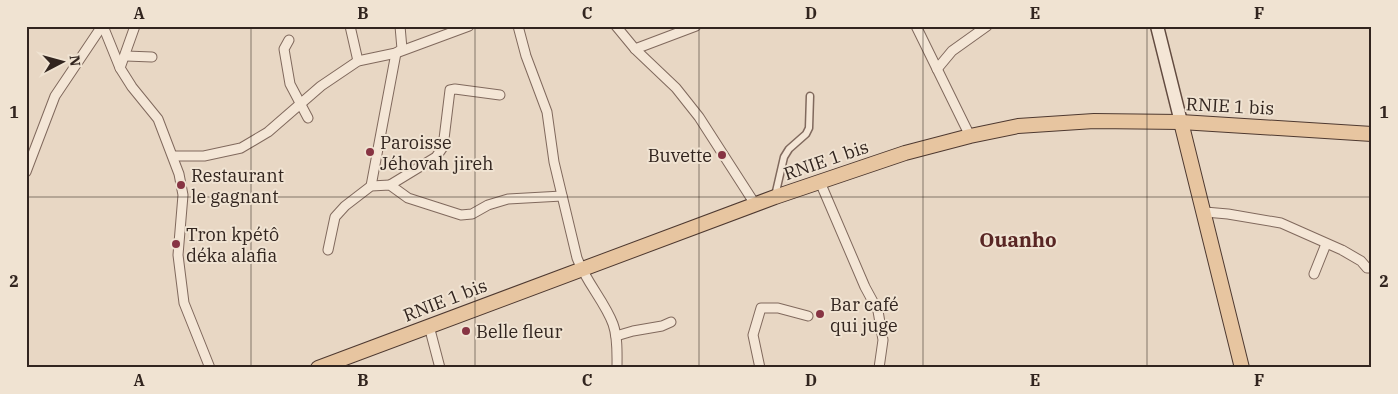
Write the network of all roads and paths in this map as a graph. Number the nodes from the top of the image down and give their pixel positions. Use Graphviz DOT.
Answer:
graph roads {
  1 [pos="103,26"];
  2 [pos="135,26"];
  3 [pos="350,26"];
  4 [pos="400,26"];
  5 [pos="470,26"];
  6 [pos="518,26"];
  7 [pos="616,26"];
  8 [pos="696,26"];
  9 [pos="916,26"];
  10 [pos="987,26"];
  11 [pos="1157,26"];
  12 [pos="289,40"];
  13 [pos="635,49"];
  14 [pos="396,53"];
  15 [pos="126,56"];
  16 [pos="152,56"];
  17 [pos="358,61"];
  18 [pos="120,68"];
  19 [pos="937,68"];
  20 [pos="500,95"];
  21 [pos="810,96"];
  22 [pos="302,104"];
  23 [pos="308,118"];
  24 [pos="1181,122"];
  25 [pos="1372,134"];
  26 [pos="970,136"];
  27 [pos="30,152"];
  28 [pos="173,156"];
  29 [pos="26,172"];
  30 [pos="820,182"];
  31 [pos="390,185"];
  32 [pos="371,186"];
  33 [pos="562,196"];
  34 [pos="775,197"];
  35 [pos="755,204"];
  36 [pos="1205,212"];
  37 [pos="1326,244"];
  38 [pos="328,250"];
  39 [pos="1372,268"];
  40 [pos="581,269"];
  41 [pos="1314,274"];
  42 [pos="808,316"];
  43 [pos="671,322"];
  44 [pos="429,326"];
  45 [pos="616,336"];
  46 [pos="210,368"];
  47 [pos="318,368"];
  48 [pos="440,368"];
  49 [pos="617,368"];
  50 [pos="760,368"];
  51 [pos="879,368"];
  52 [pos="1242,368"];
  1 -- 18 [label="street"];
  1 -- 27 [label="street"];
  2 -- 15 [label="street"];
  3 -- 17 [label="street"];
  4 -- 14 [label="street"];
  5 -- 14 [label="street"];
  6 -- 33 [label="street"];
  7 -- 13 [label="street"];
  8 -- 13 [label="street"];
  9 -- 19 [label="street"];
  10 -- 19 [label="street"];
  11 -- 24 [label="main road"];
  12 -- 22 [label="street"];
  13 -- 35 [label="street"];
  14 -- 17 [label="street"];
  14 -- 32 [label="street"];
  15 -- 16 [label="street"];
  15 -- 18 [label="street"];
  17 -- 22 [label="street"];
  18 -- 28 [label="street"];
  19 -- 26 [label="street"];
  20 -- 31 [label="street"];
  21 -- 34 [label="street"];
  22 -- 23 [label="street"];
  22 -- 28 [label="street"];
  24 -- 25 [label="main road, RNIE 1 bis"];
  24 -- 26 [label="main road, RNIE 1 bis"];
  24 -- 36 [label="main road"];
  26 -- 30 [label="main road, RNIE 1 bis"];
  27 -- 29 [label="street"];
  28 -- 46 [label="street"];
  30 -- 34 [label="main road, RNIE 1 bis"];
  30 -- 51 [label="street"];
  31 -- 32 [label="street"];
  31 -- 33 [label="street"];
  32 -- 38 [label="street"];
  33 -- 40 [label="street"];
  34 -- 35 [label="main road, RNIE 1 bis"];
  35 -- 40 [label="main road, RNIE 1 bis"];
  36 -- 37 [label="street"];
  36 -- 52 [label="main road"];
  37 -- 39 [label="street"];
  37 -- 41 [label="street"];
  40 -- 44 [label="main road, RNIE 1 bis"];
  40 -- 45 [label="street"];
  42 -- 50 [label="street"];
  43 -- 45 [label="street"];
  44 -- 47 [label="main road, RNIE 1 bis"];
  44 -- 48 [label="street"];
  45 -- 49 [label="street"];
}
